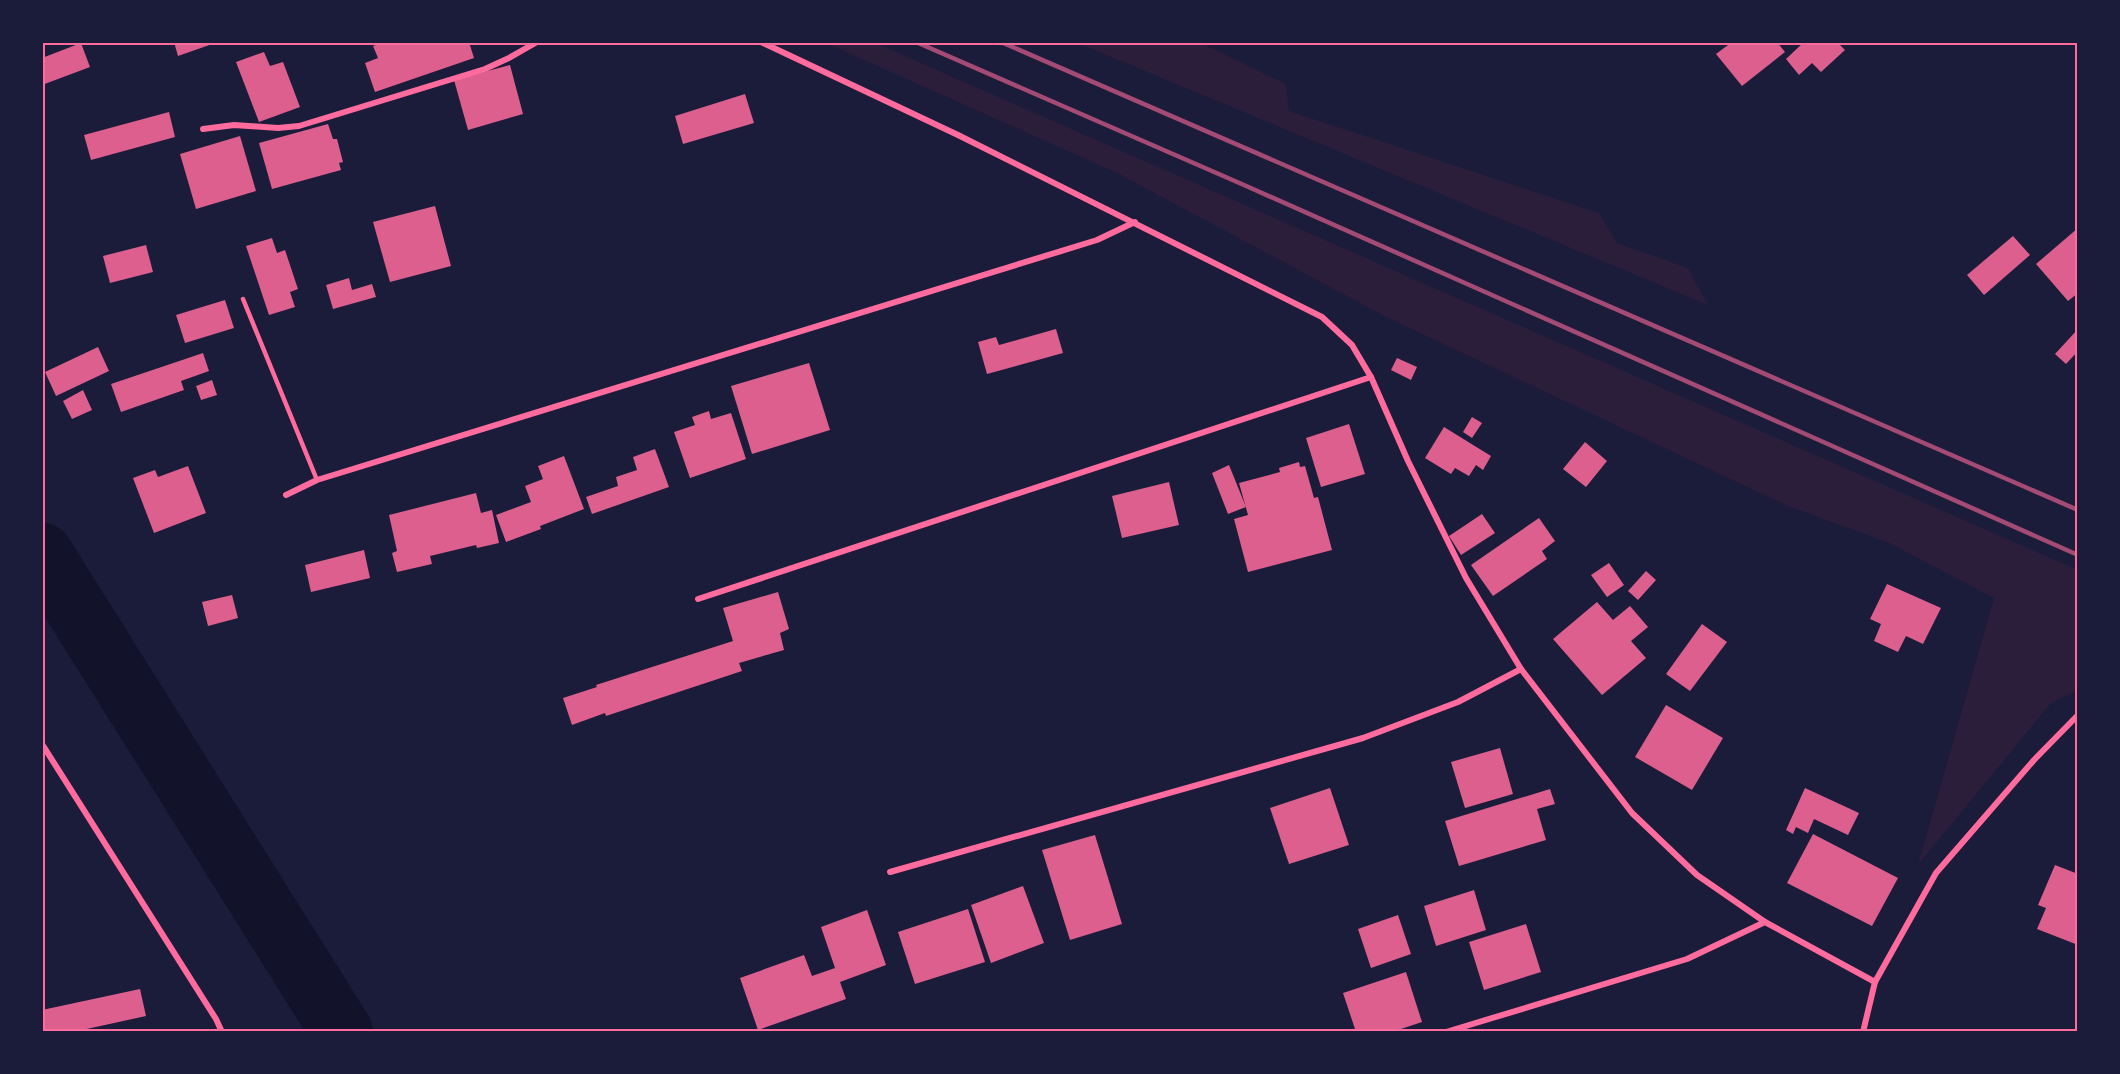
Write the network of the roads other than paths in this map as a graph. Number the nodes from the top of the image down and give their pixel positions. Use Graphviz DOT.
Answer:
graph roads {
  1 [pos="537,42"];
  2 [pos="761,42"];
  3 [pos="203,129"];
  4 [pos="1135,222"];
  5 [pos="243,299"];
  6 [pos="1371,377"];
  7 [pos="317,480"];
  8 [pos="286,495"];
  9 [pos="698,599"];
  10 [pos="1521,669"];
  11 [pos="2078,715"];
  12 [pos="42,744"];
  13 [pos="890,872"];
  14 [pos="1765,922"];
  15 [pos="1875,982"];
  16 [pos="222,1032"];
  17 [pos="1446,1032"];
  18 [pos="1863,1032"];
  1 -- 3 [label="street"];
  2 -- 4 [label="street"];
  4 -- 6 [label="street"];
  4 -- 7 [label="street"];
  5 -- 7 [label="lane"];
  6 -- 9 [label="street"];
  6 -- 10 [label="street"];
  7 -- 8 [label="street"];
  10 -- 13 [label="street"];
  10 -- 14 [label="street"];
  11 -- 15 [label="street"];
  12 -- 16 [label="street"];
  14 -- 15 [label="street"];
  14 -- 17 [label="street"];
  15 -- 18 [label="street"];
}
